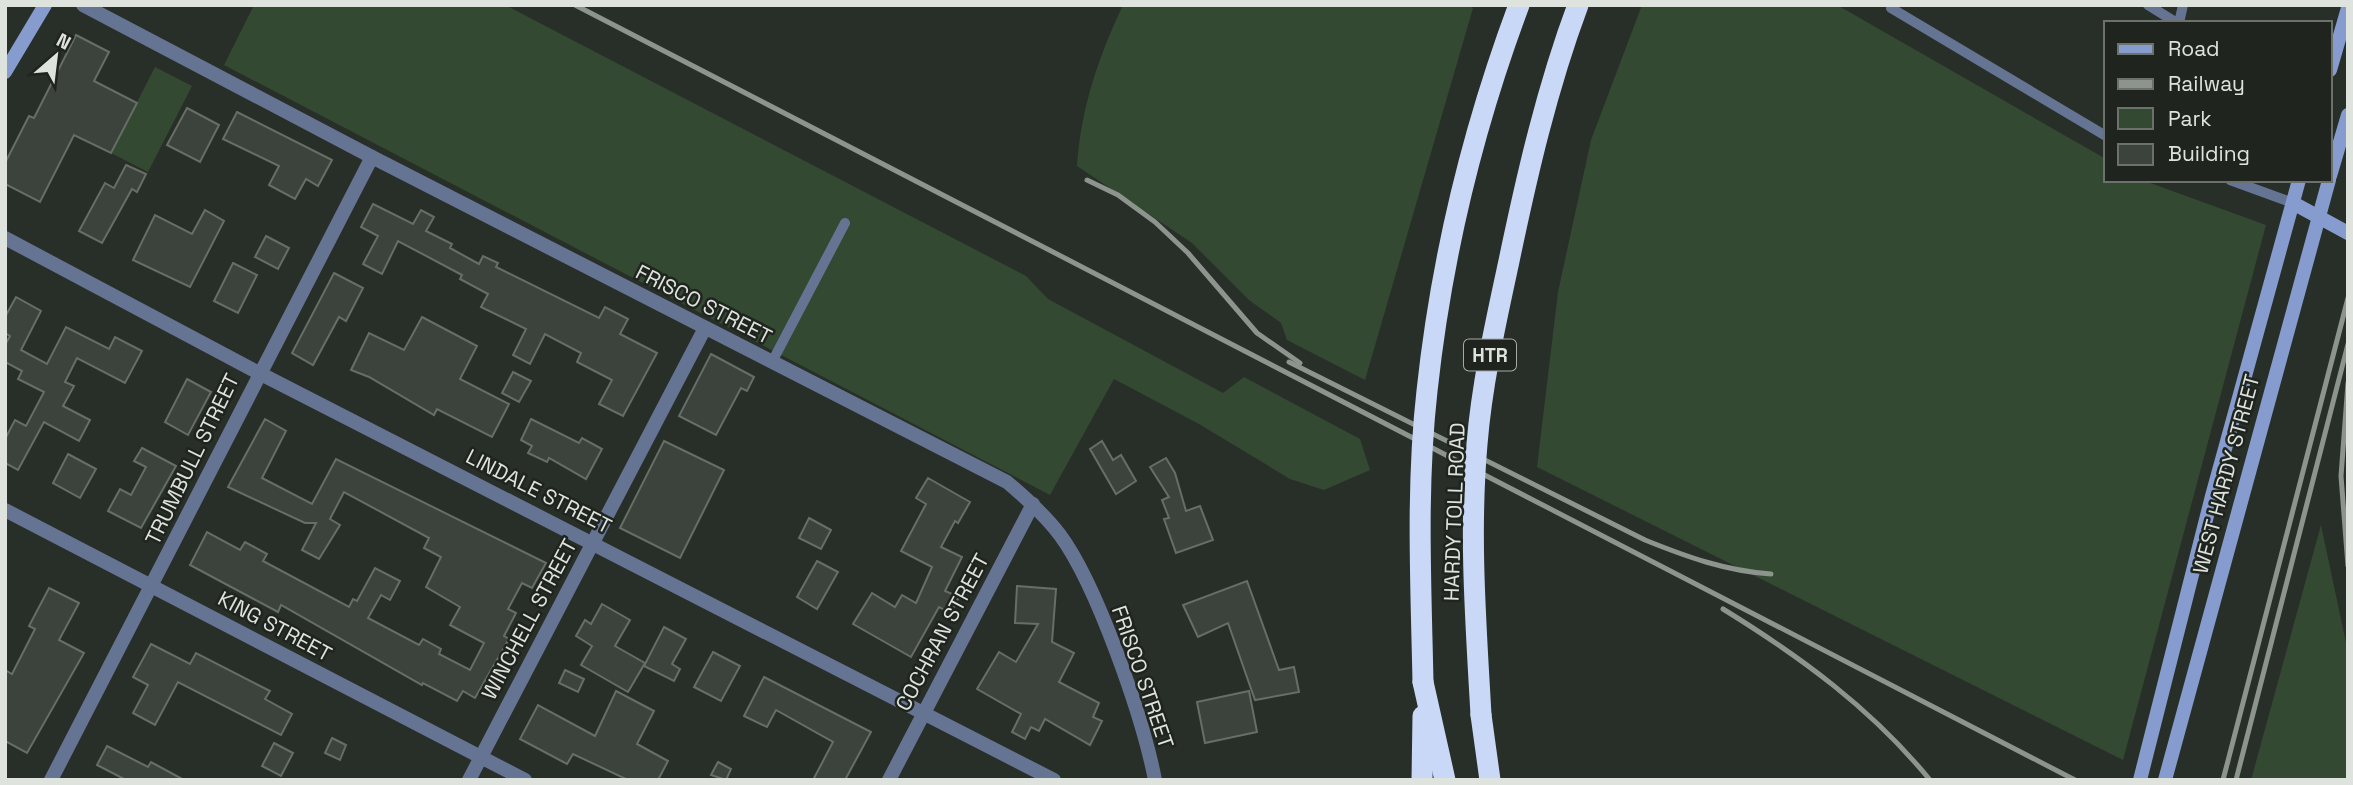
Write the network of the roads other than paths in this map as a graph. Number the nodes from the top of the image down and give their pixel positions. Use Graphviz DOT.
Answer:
graph roads {
  1 [pos="45,5"];
  2 [pos="83,5"];
  3 [pos="1519,5"];
  4 [pos="1578,5"];
  5 [pos="1893,5"];
  6 [pos="2148,5"];
  7 [pos="2348,8"];
  8 [pos="2175,21"];
  9 [pos="2332,63"];
  10 [pos="5,72"];
  11 [pos="2348,116"];
  12 [pos="2104,135"];
  13 [pos="372,158"];
  14 [pos="2332,171"];
  15 [pos="2235,182"];
  16 [pos="2298,182"];
  17 [pos="2329,182"];
  18 [pos="2293,203"];
  19 [pos="2318,218"];
  20 [pos="845,223"];
  21 [pos="2348,233"];
  22 [pos="5,238"];
  23 [pos="705,328"];
  24 [pos="772,362"];
  25 [pos="259,373"];
  26 [pos="1033,504"];
  27 [pos="5,510"];
  28 [pos="593,542"];
  29 [pos="153,586"];
  30 [pos="1423,682"];
  31 [pos="924,713"];
  32 [pos="481,757"];
  33 [pos="51,780"];
  34 [pos="469,780"];
  35 [pos="524,780"];
  36 [pos="889,780"];
  37 [pos="1054,780"];
  38 [pos="1154,780"];
  39 [pos="1422,780"];
  40 [pos="1445,780"];
  41 [pos="1490,780"];
  42 [pos="2140,780"];
  43 [pos="2165,780"];
  1 -- 10 [label="main road"];
  2 -- 13 [label="street, FRISCO STREET"];
  3 -- 30 [label="highway, HARDY TOLL ROAD / HTR, bridge"];
  4 -- 41 [label="highway, HARDY TOLL ROAD / HTR, bridge"];
  5 -- 12 [label="lane"];
  6 -- 8 [label="lane"];
  7 -- 9 [label="main road"];
  11 -- 14 [label="main road, WEST HARDY STREET"];
  13 -- 23 [label="street, FRISCO STREET"];
  13 -- 25 [label="street, TRUMBULL STREET"];
  15 -- 18 [label="lane"];
  16 -- 18 [label="main road, WEST HARDY STREET"];
  17 -- 19 [label="main road, WEST HARDY STREET"];
  18 -- 19 [label="main road"];
  18 -- 42 [label="main road, WEST HARDY STREET"];
  19 -- 21 [label="main road"];
  19 -- 43 [label="main road, WEST HARDY STREET"];
  20 -- 24 [label="lane"];
  22 -- 25 [label="street, LINDALE STREET"];
  23 -- 24 [label="street, FRISCO STREET"];
  23 -- 28 [label="street, WINCHELL STREET"];
  24 -- 26 [label="street, FRISCO STREET"];
  25 -- 28 [label="street, LINDALE STREET"];
  25 -- 29 [label="street, TRUMBULL STREET"];
  26 -- 31 [label="street, COCHRAN STREET"];
  26 -- 38 [label="street, FRISCO STREET"];
  27 -- 29 [label="street, KING STREET"];
  28 -- 31 [label="street, LINDALE STREET"];
  28 -- 32 [label="street, WINCHELL STREET"];
  29 -- 32 [label="street, KING STREET"];
  29 -- 33 [label="street, TRUMBULL STREET"];
  30 -- 39 [label="highway"];
  30 -- 40 [label="highway"];
  31 -- 36 [label="street, COCHRAN STREET"];
  31 -- 37 [label="street, LINDALE STREET"];
  32 -- 34 [label="street, WINCHELL STREET"];
  32 -- 35 [label="street, KING STREET"];
}
